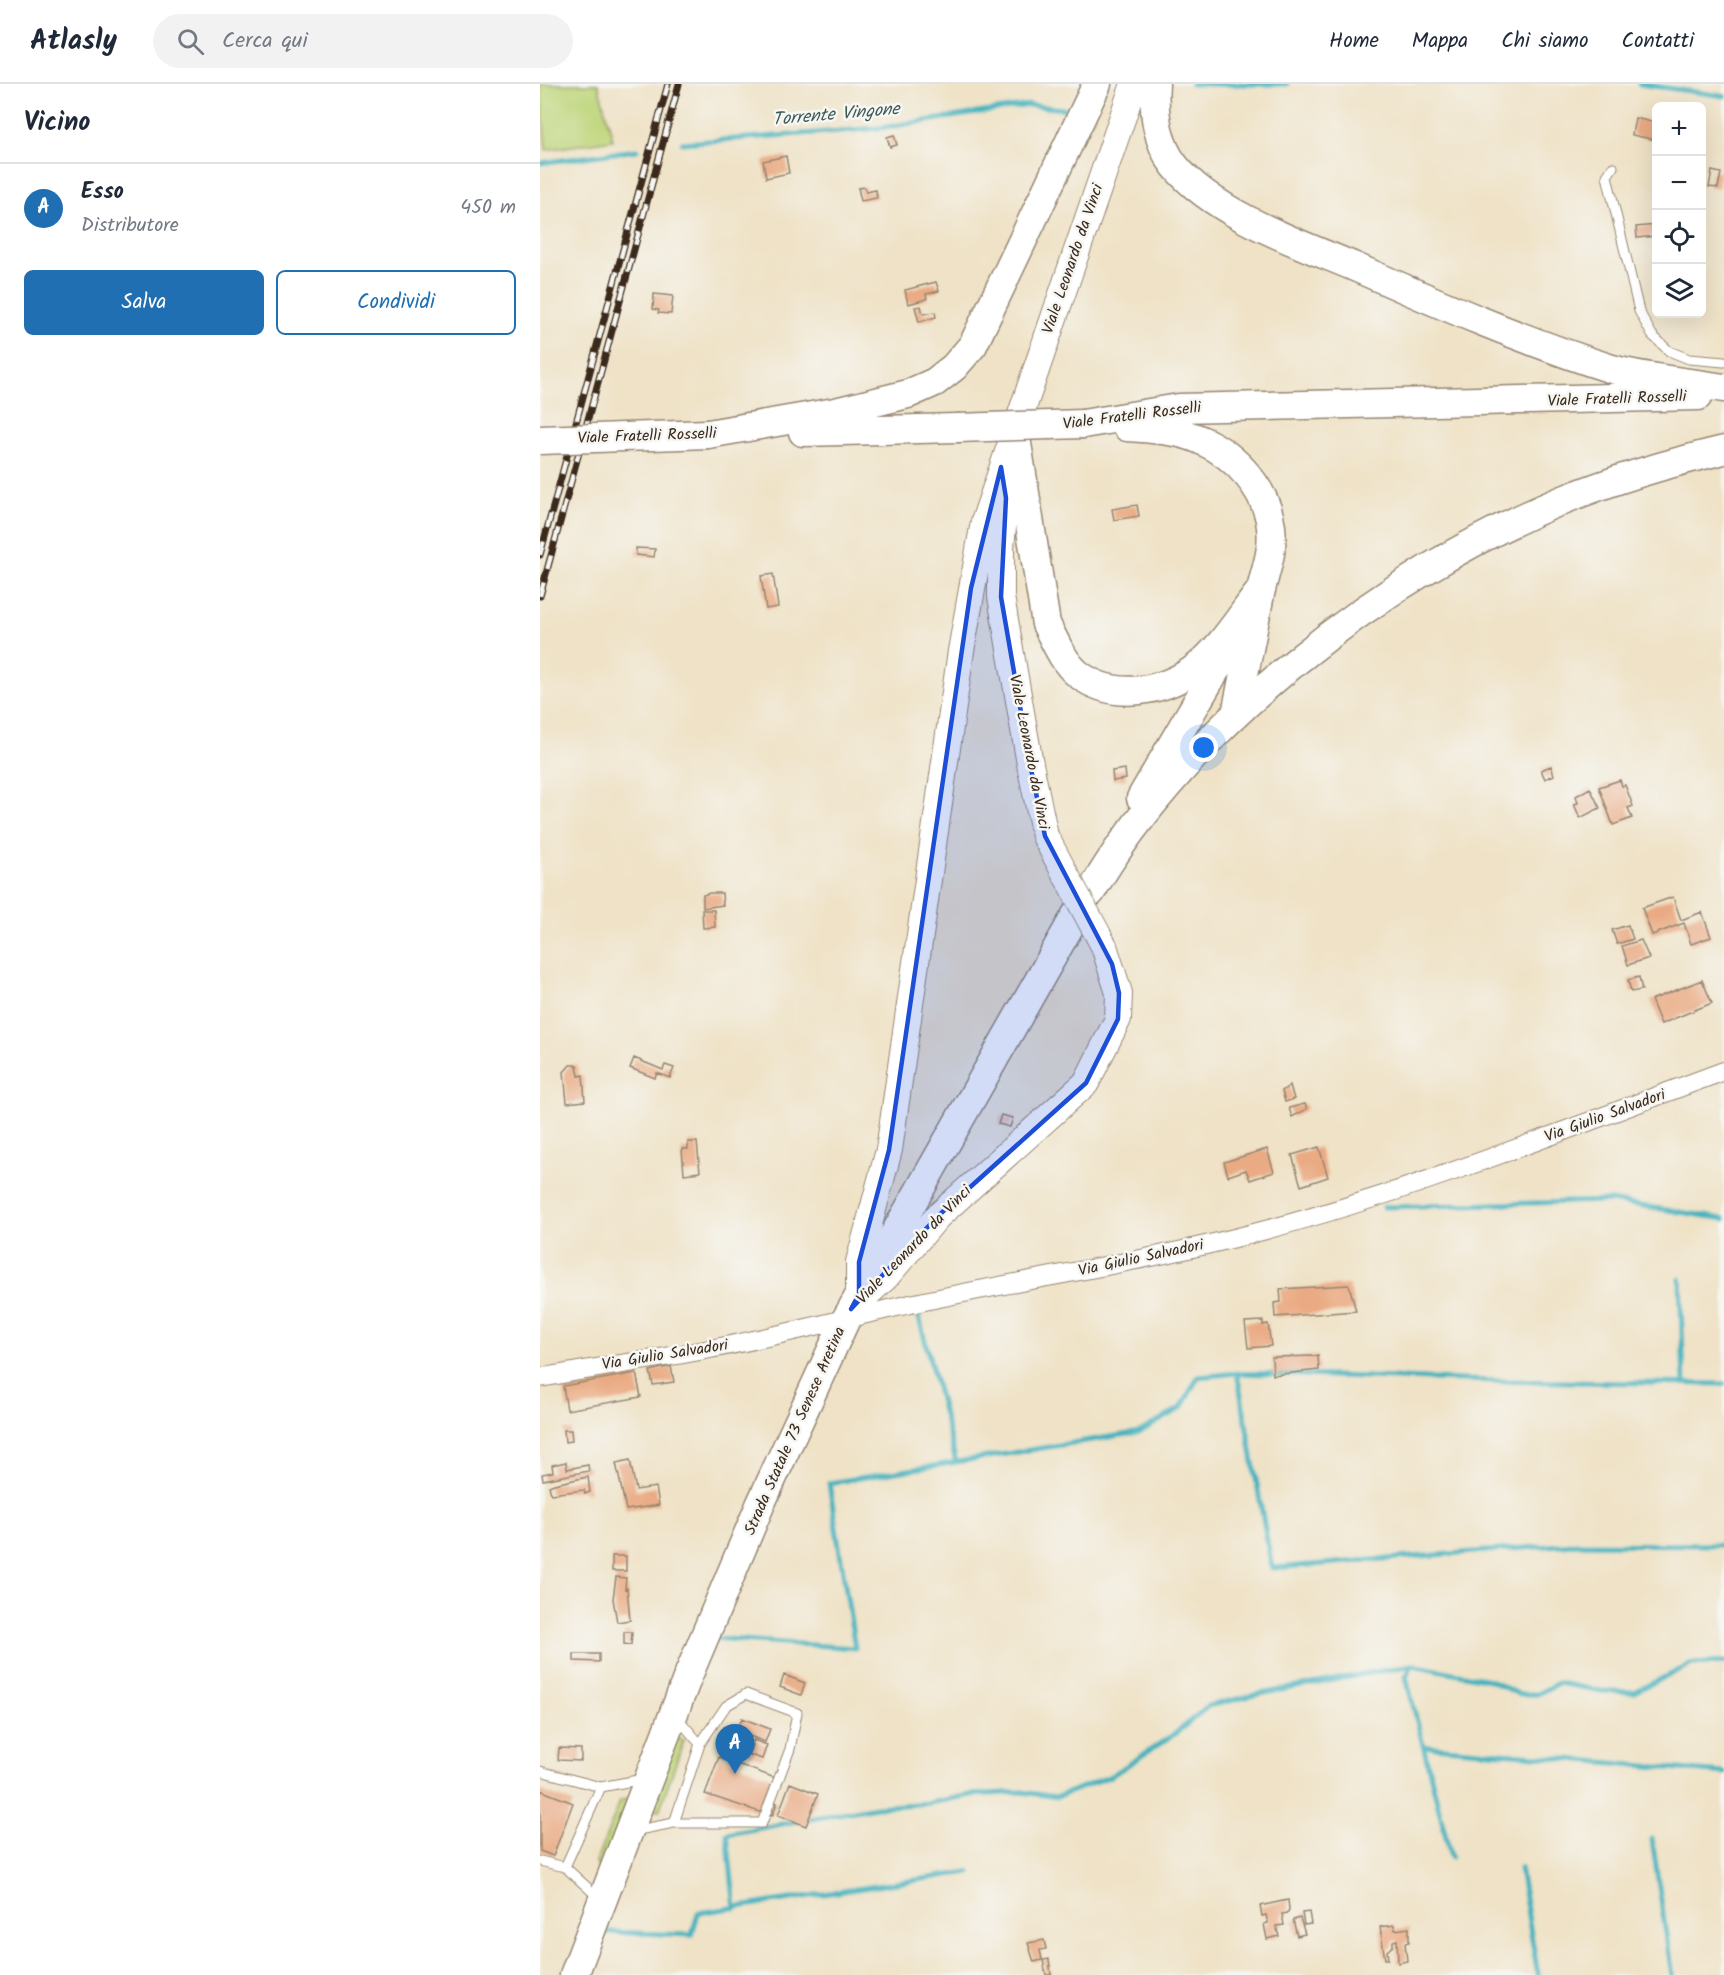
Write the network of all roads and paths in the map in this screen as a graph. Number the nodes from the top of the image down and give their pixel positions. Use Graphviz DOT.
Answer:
graph roads {
  1 [pos="1097,84"];
  2 [pos="1134,84"];
  3 [pos="1155,84"];
  4 [pos="1613,166"];
  5 [pos="1724,362"];
  6 [pos="1724,388"];
  7 [pos="1724,396"];
  8 [pos="1083,424"];
  9 [pos="1014,431"];
  10 [pos="708,434"];
  11 [pos="540,440"];
  12 [pos="1724,450"];
  13 [pos="1001,468"];
  14 [pos="1261,590"];
  15 [pos="1208,684"];
  16 [pos="1236,714"];
  17 [pos="1108,861"];
  18 [pos="1724,1071"];
  19 [pos="851,1308"];
  20 [pos="540,1378"];
  21 [pos="673,1712"];
  22 [pos="700,1744"];
  23 [pos="540,1771"];
  24 [pos="649,1778"];
  25 [pos="601,1787"];
  26 [pos="674,1822"];
  27 [pos="628,1832"];
  28 [pos="540,1861"];
  29 [pos="565,1867"];
  30 [pos="601,1901"];
  31 [pos="574,1975"];
  1 -- 10 [label="main road"];
  2 -- 9 [label="main road, Viale Leonardo da Vinci"];
  3 -- 6 [label="main road"];
  4 -- 5 [label="lane"];
  7 -- 8 [label="main road, Viale Fratelli Rosselli"];
  8 -- 10 [label="main road, Viale Fratelli Rosselli, bridge"];
  8 -- 14 [label="main road"];
  9 -- 13 [label="main road, Viale Leonardo da Vinci"];
  9 -- 14 [label="main road"];
  10 -- 11 [label="main road, Viale Fratelli Rosselli, bridge"];
  12 -- 16 [label="main road, Strada Statale 73 Senese Aretina"];
  13 -- 19 [label="main road, Viale Leonardo da Vinci"];
  13 -- 19 [label="main road, Viale Leonardo da Vinci, bridge"];
  14 -- 15 [label="main road"];
  14 -- 16 [label="main road"];
  15 -- 16 [label="main road"];
  15 -- 17 [label="main road"];
  16 -- 17 [label="main road, Strada Statale 73 Senese Aretina"];
  17 -- 19 [label="main road, Strada Statale 73 Senese Aretina"];
  18 -- 19 [label="street, Via Giulio Salvadori"];
  19 -- 20 [label="street, Via Giulio Salvadori"];
  19 -- 21 [label="main road, Strada Statale 73 Senese Aretina"];
  21 -- 22 [label="lane"];
  21 -- 24 [label="main road, Strada Statale 73 Senese Aretina"];
  22 -- 26 [label="lane"];
  22 -- 26 [label="lane"];
  23 -- 25 [label="lane"];
  24 -- 25 [label="lane"];
  24 -- 27 [label="main road, Strada Statale 73 Senese Aretina"];
  25 -- 29 [label="lane"];
  26 -- 27 [label="lane"];
  27 -- 30 [label="main road, Strada Statale 73 Senese Aretina"];
  28 -- 29 [label="lane"];
  29 -- 30 [label="lane"];
  30 -- 31 [label="main road, Strada Statale 73 Senese Aretina"];
}
